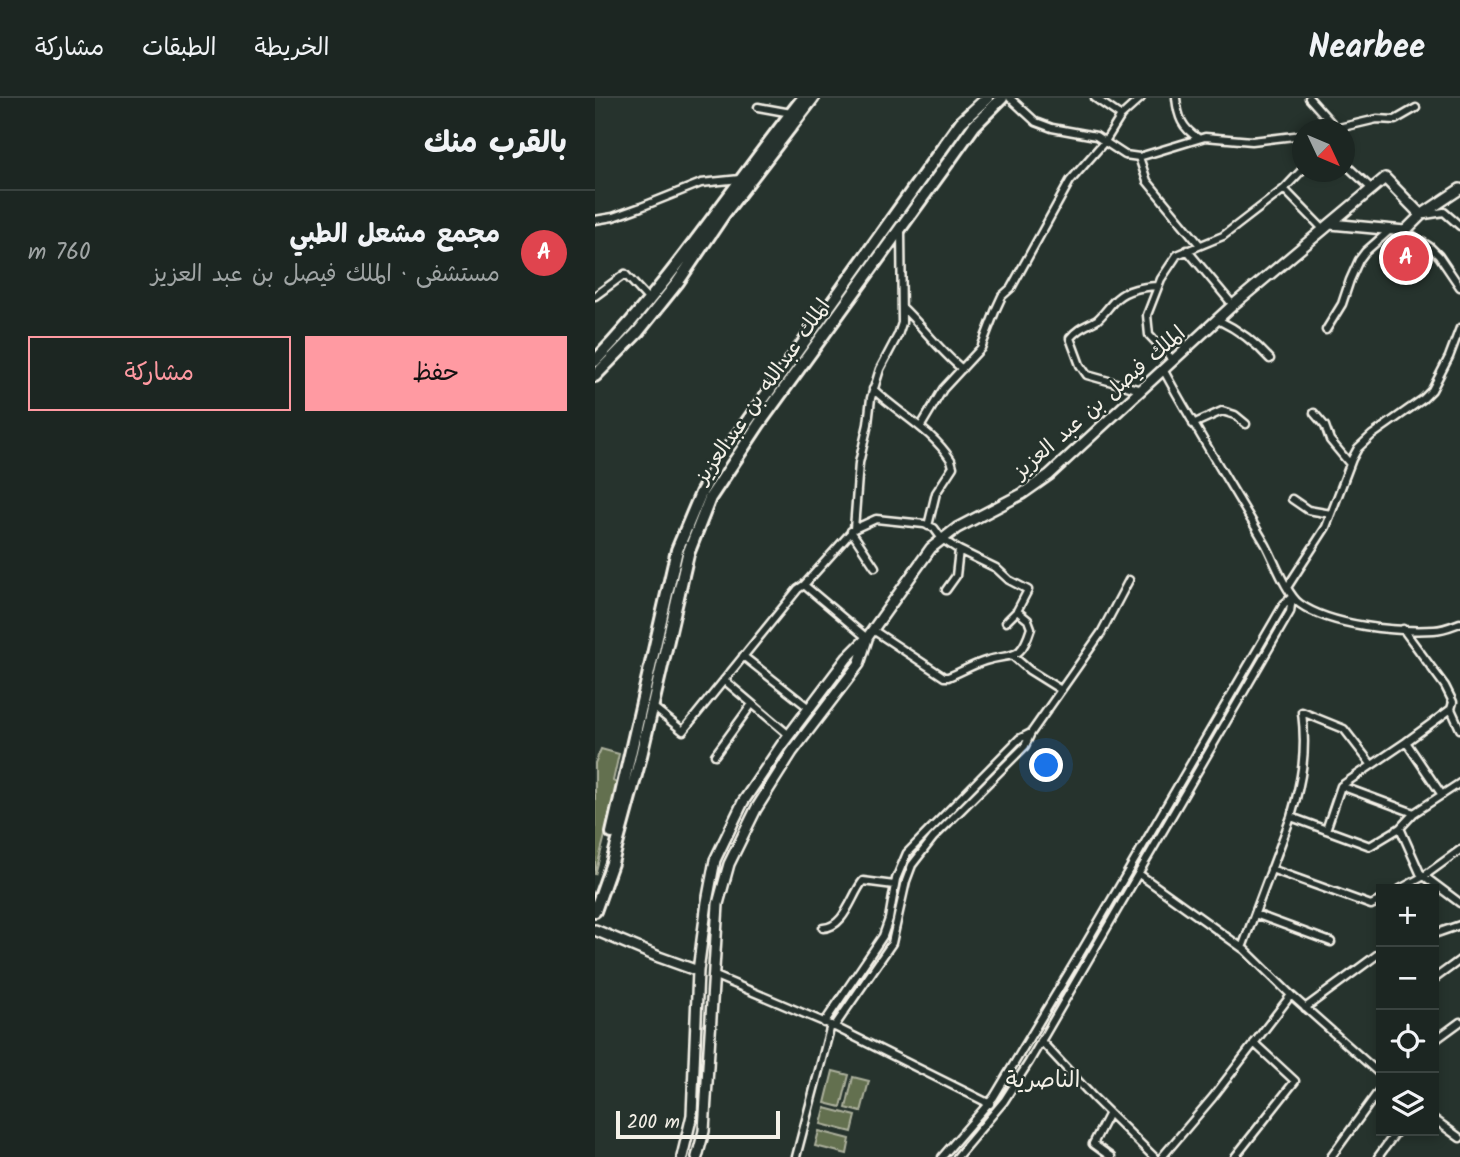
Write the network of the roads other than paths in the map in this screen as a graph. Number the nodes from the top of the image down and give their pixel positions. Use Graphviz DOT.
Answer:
graph roads {
  1 [pos="803,98"];
  2 [pos="813,98"];
  3 [pos="987,98"];
  4 [pos="1002,98"];
  5 [pos="1010,98"];
  6 [pos="1095,98"];
  7 [pos="1141,98"];
  8 [pos="1176,98"];
  9 [pos="1309,98"];
  10 [pos="758,107"];
  11 [pos="1416,108"];
  12 [pos="791,113"];
  13 [pos="1121,116"];
  14 [pos="1325,119"];
  15 [pos="1355,124"];
  16 [pos="1292,136"];
  17 [pos="1198,138"];
  18 [pos="1106,140"];
  19 [pos="1139,157"];
  20 [pos="1355,173"];
  21 [pos="740,179"];
  22 [pos="1292,181"];
  23 [pos="1284,189"];
  24 [pos="1372,189"];
  25 [pos="1460,190"];
  26 [pos="1421,215"];
  27 [pos="595,220"];
  28 [pos="1460,226"];
  29 [pos="1328,227"];
  30 [pos="901,228"];
  31 [pos="1389,231"];
  32 [pos="1405,231"];
  33 [pos="1199,244"];
  34 [pos="1187,250"];
  35 [pos="1157,286"];
  36 [pos="1460,287"];
  37 [pos="595,296"];
  38 [pos="650,301"];
  39 [pos="1233,305"];
  40 [pos="902,307"];
  41 [pos="1218,320"];
  42 [pos="1460,328"];
  43 [pos="1326,330"];
  44 [pos="1270,359"];
  45 [pos="595,361"];
  46 [pos="1174,361"];
  47 [pos="962,369"];
  48 [pos="1164,371"];
  49 [pos="595,376"];
  50 [pos="873,389"];
  51 [pos="1141,390"];
  52 [pos="1314,413"];
  53 [pos="1193,424"];
  54 [pos="1246,424"];
  55 [pos="921,426"];
  56 [pos="1350,464"];
  57 [pos="1292,499"];
  58 [pos="1331,514"];
  59 [pos="928,526"];
  60 [pos="852,530"];
  61 [pos="942,538"];
  62 [pos="959,550"];
  63 [pos="875,567"];
  64 [pos="1129,580"];
  65 [pos="804,585"];
  66 [pos="1288,586"];
  67 [pos="946,590"];
  68 [pos="1293,597"];
  69 [pos="1017,611"];
  70 [pos="1006,622"];
  71 [pos="1460,623"];
  72 [pos="873,629"];
  73 [pos="1403,629"];
  74 [pos="867,638"];
  75 [pos="743,656"];
  76 [pos="1013,656"];
  77 [pos="723,680"];
  78 [pos="1061,690"];
  79 [pos="752,704"];
  80 [pos="1460,705"];
  81 [pos="652,706"];
  82 [pos="809,708"];
  83 [pos="1451,709"];
  84 [pos="1460,729"];
  85 [pos="1031,733"];
  86 [pos="789,735"];
  87 [pos="1406,742"];
  88 [pos="715,755"];
  89 [pos="1371,764"];
  90 [pos="1460,783"];
  91 [pos="1341,786"];
  92 [pos="1442,795"];
  93 [pos="1414,813"];
  94 [pos="1291,817"];
  95 [pos="1400,828"];
  96 [pos="1326,830"];
  97 [pos="1460,850"];
  98 [pos="715,860"];
  99 [pos="729,864"];
  100 [pos="1271,869"];
  101 [pos="1139,874"];
  102 [pos="1424,876"];
  103 [pos="1409,884"];
  104 [pos="894,885"];
  105 [pos="595,894"];
  106 [pos="1376,902"];
  107 [pos="1460,903"];
  108 [pos="595,911"];
  109 [pos="1255,914"];
  110 [pos="1460,925"];
  111 [pos="823,928"];
  112 [pos="595,930"];
  113 [pos="1439,932"];
  114 [pos="1331,942"];
  115 [pos="1243,948"];
  116 [pos="1376,956"];
  117 [pos="1460,960"];
  118 [pos="698,971"];
  119 [pos="713,975"];
  120 [pos="1439,975"];
  121 [pos="1291,995"];
  122 [pos="1305,1008"];
  123 [pos="1460,1022"];
  124 [pos="830,1025"];
  125 [pos="1439,1037"];
  126 [pos="1041,1041"];
  127 [pos="1254,1043"];
  128 [pos="1379,1073"];
  129 [pos="1376,1095"];
  130 [pos="988,1103"];
  131 [pos="998,1108"];
  132 [pos="1109,1113"];
  133 [pos="1439,1123"];
  134 [pos="1393,1136"];
  135 [pos="1460,1138"];
  136 [pos="959,1154"];
  137 [pos="682,1157"];
  138 [pos="697,1157"];
  139 [pos="796,1157"];
  140 [pos="941,1157"];
  141 [pos="971,1157"];
  142 [pos="1111,1157"];
  143 [pos="1154,1157"];
  144 [pos="1162,1157"];
  145 [pos="1235,1157"];
  146 [pos="1331,1157"];
  147 [pos="1378,1157"];
  1 -- 12 [label="main road"];
  2 -- 49 [label="main road"];
  3 -- 105 [label="main road, الملك عبدالله بن عبدالعزيز"];
  4 -- 30 [label="main road, الملك عبدالله بن عبدالعزيز"];
  5 -- 18 [label="street"];
  6 -- 13 [label="street"];
  7 -- 13 [label="street"];
  8 -- 17 [label="street"];
  9 -- 14 [label="street"];
  10 -- 12 [label="street"];
  11 -- 15 [label="street"];
  12 -- 21 [label="main road"];
  13 -- 18 [label="street"];
  16 -- 17 [label="street"];
  17 -- 19 [label="street"];
  18 -- 19 [label="street"];
  18 -- 47 [label="street"];
  19 -- 33 [label="street"];
  20 -- 24 [label="street"];
  21 -- 27 [label="street"];
  21 -- 38 [label="main road"];
  22 -- 23 [label="street"];
  23 -- 29 [label="street"];
  23 -- 33 [label="street"];
  24 -- 26 [label="street"];
  24 -- 29 [label="street, الملك فيصل بن عبد العزيز"];
  25 -- 26 [label="street"];
  26 -- 28 [label="street"];
  26 -- 32 [label="street"];
  29 -- 31 [label="street"];
  29 -- 39 [label="street, الملك فيصل بن عبد العزيز"];
  30 -- 40 [label="street"];
  30 -- 81 [label="main road, الملك عبدالله بن عبدالعزيز"];
  31 -- 32 [label="street"];
  31 -- 43 [label="street"];
  32 -- 36 [label="street"];
  33 -- 34 [label="street"];
  34 -- 35 [label="street"];
  34 -- 39 [label="street"];
  35 -- 46 [label="street"];
  35 -- 51 [label="street"];
  37 -- 38 [label="street"];
  38 -- 45 [label="main road"];
  39 -- 41 [label="street, الملك فيصل بن عبد العزيز"];
  40 -- 47 [label="street"];
  40 -- 50 [label="street"];
  41 -- 44 [label="street"];
  41 -- 46 [label="street, الملك فيصل بن عبد العزيز"];
  42 -- 56 [label="street"];
  46 -- 48 [label="street, الملك فيصل بن عبد العزيز"];
  47 -- 55 [label="street"];
  48 -- 51 [label="street, الملك فيصل بن عبد العزيز"];
  48 -- 53 [label="street"];
  50 -- 55 [label="street"];
  50 -- 60 [label="street"];
  51 -- 61 [label="street, الملك فيصل بن عبد العزيز"];
  52 -- 56 [label="street"];
  53 -- 54 [label="street"];
  53 -- 66 [label="street"];
  55 -- 59 [label="street"];
  56 -- 58 [label="street"];
  57 -- 58 [label="street"];
  58 -- 66 [label="street"];
  59 -- 60 [label="street"];
  59 -- 61 [label="street"];
  60 -- 63 [label="street"];
  60 -- 65 [label="street"];
  61 -- 62 [label="street"];
  61 -- 72 [label="street, الملك فيصل بن عبد العزيز"];
  62 -- 67 [label="street"];
  62 -- 69 [label="street"];
  64 -- 78 [label="street"];
  65 -- 74 [label="street"];
  65 -- 75 [label="street"];
  66 -- 68 [label="street"];
  68 -- 73 [label="street"];
  68 -- 101 [label="street"];
  68 -- 130 [label="street"];
  69 -- 70 [label="street"];
  69 -- 76 [label="street"];
  71 -- 73 [label="street"];
  72 -- 74 [label="street, الملك فيصل بن عبد العزيز"];
  72 -- 76 [label="street"];
  73 -- 83 [label="street"];
  74 -- 82 [label="street, الملك فيصل بن عبد العزيز"];
  74 -- 99 [label="street, الملك فيصل بن عبد العزيز"];
  75 -- 77 [label="street"];
  75 -- 82 [label="street"];
  76 -- 78 [label="street"];
  77 -- 79 [label="street"];
  77 -- 81 [label="street"];
  78 -- 85 [label="street"];
  79 -- 86 [label="street"];
  79 -- 88 [label="street"];
  80 -- 83 [label="street"];
  81 -- 108 [label="main road, الملك عبدالله بن عبدالعزيز"];
  82 -- 86 [label="street, الملك فيصل بن عبد العزيز"];
  83 -- 84 [label="street"];
  83 -- 87 [label="street"];
  85 -- 104 [label="street"];
  85 -- 124 [label="street"];
  86 -- 98 [label="street, الملك فيصل بن عبد العزيز"];
  87 -- 89 [label="street"];
  87 -- 92 [label="street"];
  89 -- 91 [label="street"];
  89 -- 94 [label="street"];
  90 -- 92 [label="street"];
  91 -- 93 [label="street"];
  91 -- 96 [label="street"];
  92 -- 93 [label="street"];
  93 -- 95 [label="street"];
  94 -- 96 [label="street"];
  94 -- 100 [label="street"];
  95 -- 96 [label="street"];
  95 -- 102 [label="street"];
  97 -- 102 [label="street"];
  98 -- 99 [label="street"];
  98 -- 118 [label="street, الملك فيصل بن عبد العزيز"];
  99 -- 119 [label="street, الملك فيصل بن عبد العزيز"];
  100 -- 106 [label="street"];
  100 -- 109 [label="street"];
  101 -- 115 [label="street"];
  101 -- 126 [label="street"];
  102 -- 103 [label="street"];
  102 -- 107 [label="street"];
  104 -- 111 [label="street"];
  104 -- 124 [label="street"];
  109 -- 114 [label="street"];
  109 -- 115 [label="street"];
  110 -- 113 [label="street"];
  112 -- 118 [label="street"];
  115 -- 121 [label="street"];
  116 -- 122 [label="street"];
  117 -- 120 [label="street"];
  118 -- 137 [label="street, الملك فيصل بن عبد العزيز"];
  119 -- 124 [label="street"];
  119 -- 138 [label="street, الملك فيصل بن عبد العزيز"];
  121 -- 122 [label="street"];
  121 -- 127 [label="street"];
  122 -- 128 [label="street"];
  123 -- 125 [label="street"];
  124 -- 130 [label="street"];
  124 -- 139 [label="street"];
  126 -- 131 [label="street"];
  126 -- 132 [label="street"];
  127 -- 144 [label="street"];
  127 -- 145 [label="street"];
  129 -- 146 [label="street"];
  130 -- 131 [label="street"];
  130 -- 140 [label="street"];
  131 -- 136 [label="street"];
  132 -- 142 [label="street"];
  132 -- 143 [label="street"];
  133 -- 135 [label="street"];
  134 -- 147 [label="street"];
  136 -- 141 [label="street"];
}
